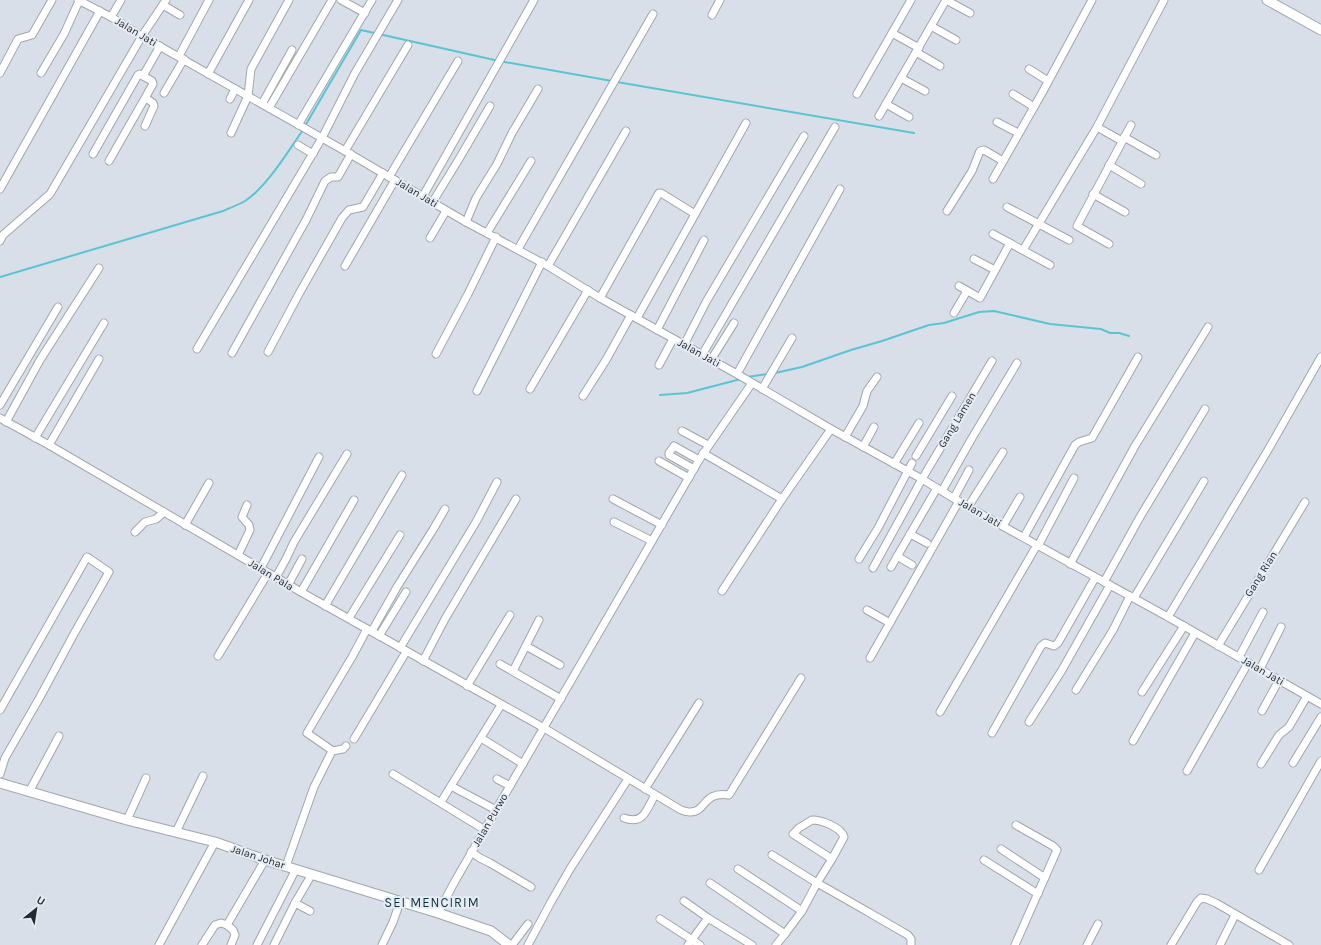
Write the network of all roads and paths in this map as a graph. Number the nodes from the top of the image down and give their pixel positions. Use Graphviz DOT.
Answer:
graph roads {
  1 [pos="52,0"];
  2 [pos="79,0"];
  3 [pos="121,0"];
  4 [pos="209,0"];
  5 [pos="249,0"];
  6 [pos="289,0"];
  7 [pos="332,0"];
  8 [pos="341,0"];
  9 [pos="372,0"];
  10 [pos="398,0"];
  11 [pos="534,0"];
  12 [pos="720,0"];
  13 [pos="911,0"];
  14 [pos="1092,0"];
  15 [pos="1164,0"];
  16 [pos="1267,0"];
  17 [pos="91,3"];
  18 [pos="164,3"];
  19 [pos="100,11"];
  20 [pos="365,13"];
  21 [pos="970,13"];
  22 [pos="653,14"];
  23 [pos="180,15"];
  24 [pos="712,15"];
  25 [pos="111,17"];
  26 [pos="931,26"];
  27 [pos="1321,30"];
  28 [pos="892,33"];
  29 [pos="142,36"];
  30 [pos="956,40"];
  31 [pos="408,45"];
  32 [pos="160,46"];
  33 [pos="292,50"];
  34 [pos="917,50"];
  35 [pos="182,58"];
  36 [pos="458,60"];
  37 [pos="940,66"];
  38 [pos="1029,70"];
  39 [pos="41,72"];
  40 [pos="0,73"];
  41 [pos="208,74"];
  42 [pos="143,76"];
  43 [pos="901,78"];
  44 [pos="1048,81"];
  45 [pos="235,89"];
  46 [pos="538,89"];
  47 [pos="925,91"];
  48 [pos="164,93"];
  49 [pos="857,94"];
  50 [pos="1013,94"];
  51 [pos="248,96"];
  52 [pos="146,98"];
  53 [pos="230,99"];
  54 [pos="262,104"];
  55 [pos="886,104"];
  56 [pos="490,106"];
  57 [pos="1034,107"];
  58 [pos="269,108"];
  59 [pos="879,116"];
  60 [pos="909,117"];
  61 [pos="997,122"];
  62 [pos="746,123"];
  63 [pos="1131,125"];
  64 [pos="145,126"];
  65 [pos="300,126"];
  66 [pos="835,127"];
  67 [pos="1097,127"];
  68 [pos="626,131"];
  69 [pos="230,133"];
  70 [pos="1018,133"];
  71 [pos="804,136"];
  72 [pos="322,138"];
  73 [pos="1123,139"];
  74 [pos="298,145"];
  75 [pos="348,153"];
  76 [pos="93,154"];
  77 [pos="313,154"];
  78 [pos="1156,155"];
  79 [pos="109,161"];
  80 [pos="531,161"];
  81 [pos="1003,161"];
  82 [pos="1109,165"];
  83 [pos="389,177"];
  84 [pos="993,179"];
  85 [pos="1141,184"];
  86 [pos="0,189"];
  87 [pos="840,189"];
  88 [pos="1093,194"];
  89 [pos="423,196"];
  90 [pos="432,203"];
  91 [pos="1007,207"];
  92 [pos="446,211"];
  93 [pos="947,211"];
  94 [pos="1125,212"];
  95 [pos="695,214"];
  96 [pos="466,222"];
  97 [pos="1038,224"];
  98 [pos="487,233"];
  99 [pos="992,234"];
  100 [pos="496,237"];
  101 [pos="430,238"];
  102 [pos="704,240"];
  103 [pos="1069,240"];
  104 [pos="0,241"];
  105 [pos="1010,243"];
  106 [pos="1109,244"];
  107 [pos="518,249"];
  108 [pos="1023,250"];
  109 [pos="974,259"];
  110 [pos="545,264"];
  111 [pos="1050,265"];
  112 [pos="346,266"];
  113 [pos="99,268"];
  114 [pos="995,270"];
  115 [pos="959,286"];
  116 [pos="588,290"];
  117 [pos="967,291"];
  118 [pos="600,298"];
  119 [pos="58,307"];
  120 [pos="954,313"];
  121 [pos="634,317"];
  122 [pos="104,323"];
  123 [pos="734,323"];
  124 [pos="1208,327"];
  125 [pos="657,330"];
  126 [pos="792,338"];
  127 [pos="673,339"];
  128 [pos="684,345"];
  129 [pos="197,349"];
  130 [pos="268,352"];
  131 [pos="232,353"];
  132 [pos="436,354"];
  133 [pos="702,355"];
  134 [pos="1138,357"];
  135 [pos="1321,357"];
  136 [pos="98,359"];
  137 [pos="711,360"];
  138 [pos="992,361"];
  139 [pos="1017,363"];
  140 [pos="659,365"];
  141 [pos="738,375"];
  142 [pos="877,377"];
  143 [pos="750,381"];
  144 [pos="530,389"];
  145 [pos="762,389"];
  146 [pos="477,391"];
  147 [pos="583,396"];
  148 [pos="952,396"];
  149 [pos="0,405"];
  150 [pos="1205,409"];
  151 [pos="3,420"];
  152 [pos="919,423"];
  153 [pos="874,428"];
  154 [pos="831,430"];
  155 [pos="682,431"];
  156 [pos="845,437"];
  157 [pos="35,438"];
  158 [pos="48,445"];
  159 [pos="708,445"];
  160 [pos="863,447"];
  161 [pos="1003,452"];
  162 [pos="703,453"];
  163 [pos="347,454"];
  164 [pos="916,456"];
  165 [pos="319,457"];
  166 [pos="699,460"];
  167 [pos="659,461"];
  168 [pos="912,463"];
  169 [pos="894,464"];
  170 [pos="694,469"];
  171 [pos="969,470"];
  172 [pos="908,471"];
  173 [pos="402,475"];
  174 [pos="689,478"];
  175 [pos="1074,478"];
  176 [pos="922,479"];
  177 [pos="1204,481"];
  178 [pos="497,482"];
  179 [pos="209,483"];
  180 [pos="939,489"];
  181 [pos="1020,497"];
  182 [pos="516,499"];
  183 [pos="613,499"];
  184 [pos="782,499"];
  185 [pos="354,500"];
  186 [pos="957,500"];
  187 [pos="1305,502"];
  188 [pos="247,505"];
  189 [pos="968,507"];
  190 [pos="445,508"];
  191 [pos="164,512"];
  192 [pos="614,522"];
  193 [pos="185,525"];
  194 [pos="662,525"];
  195 [pos="1003,526"];
  196 [pos="135,532"];
  197 [pos="910,534"];
  198 [pos="400,535"];
  199 [pos="1024,537"];
  200 [pos="652,540"];
  201 [pos="926,543"];
  202 [pos="1038,546"];
  203 [pos="238,555"];
  204 [pos="897,556"];
  205 [pos="302,559"];
  206 [pos="859,560"];
  207 [pos="1070,564"];
  208 [pos="912,565"];
  209 [pos="891,567"];
  210 [pos="261,568"];
  211 [pos="873,568"];
  212 [pos="268,573"];
  213 [pos="276,578"];
  214 [pos="1095,578"];
  215 [pos="1107,584"];
  216 [pos="288,585"];
  217 [pos="722,591"];
  218 [pos="301,592"];
  219 [pos="406,592"];
  220 [pos="1132,597"];
  221 [pos="325,606"];
  222 [pos="867,610"];
  223 [pos="1263,612"];
  224 [pos="510,615"];
  225 [pos="1168,617"];
  226 [pos="349,618"];
  227 [pos="539,620"];
  228 [pos="890,623"];
  229 [pos="1184,626"];
  230 [pos="1282,627"];
  231 [pos="369,630"];
  232 [pos="1195,633"];
  233 [pos="380,636"];
  234 [pos="526,646"];
  235 [pos="1218,646"];
  236 [pos="403,650"];
  237 [pos="218,656"];
  238 [pos="1238,657"];
  239 [pos="870,658"];
  240 [pos="423,661"];
  241 [pos="1248,662"];
  242 [pos="500,664"];
  243 [pos="560,665"];
  244 [pos="1260,669"];
  245 [pos="512,671"];
  246 [pos="801,678"];
  247 [pos="1279,680"];
  248 [pos="467,686"];
  249 [pos="1076,690"];
  250 [pos="1142,692"];
  251 [pos="1321,695"];
  252 [pos="1307,696"];
  253 [pos="561,699"];
  254 [pos="698,703"];
  255 [pos="1319,703"];
  256 [pos="501,705"];
  257 [pos="0,710"];
  258 [pos="1262,711"];
  259 [pos="940,712"];
  260 [pos="1321,717"];
  261 [pos="1029,722"];
  262 [pos="544,728"];
  263 [pos="992,733"];
  264 [pos="59,736"];
  265 [pos="481,738"];
  266 [pos="354,739"];
  267 [pos="1133,741"];
  268 [pos="346,746"];
  269 [pos="332,751"];
  270 [pos="3,757"];
  271 [pos="1321,761"];
  272 [pos="1293,763"];
  273 [pos="523,764"];
  274 [pos="1261,764"];
  275 [pos="1187,771"];
  276 [pos="0,774"];
  277 [pos="393,774"];
  278 [pos="204,776"];
  279 [pos="146,778"];
  280 [pos="496,779"];
  281 [pos="628,779"];
  282 [pos="0,783"];
  283 [pos="451,786"];
  284 [pos="510,786"];
  285 [pos="645,789"];
  286 [pos="29,792"];
  287 [pos="655,795"];
  288 [pos="441,802"];
  289 [pos="496,810"];
  290 [pos="624,818"];
  291 [pos="127,820"];
  292 [pos="1016,825"];
  293 [pos="485,830"];
  294 [pos="176,832"];
  295 [pos="215,842"];
  296 [pos="1001,849"];
  297 [pos="471,852"];
  298 [pos="772,855"];
  299 [pos="832,859"];
  300 [pos="266,860"];
  301 [pos="984,860"];
  302 [pos="286,866"];
  303 [pos="296,869"];
  304 [pos="738,870"];
  305 [pos="1259,870"];
  306 [pos="312,874"];
  307 [pos="1046,878"];
  308 [pos="710,883"];
  309 [pos="817,883"];
  310 [pos="531,887"];
  311 [pos="1038,894"];
  312 [pos="684,901"];
  313 [pos="400,902"];
  314 [pos="295,903"];
  315 [pos="310,911"];
  316 [pos="802,911"];
  317 [pos="438,913"];
  318 [pos="1235,915"];
  319 [pos="708,918"];
  320 [pos="660,920"];
  321 [pos="528,924"];
  322 [pos="1098,924"];
  323 [pos="227,925"];
  324 [pos="785,934"];
  325 [pos="1277,938"];
  326 [pos="690,942"];
  327 [pos="159,945"];
  328 [pos="202,945"];
  329 [pos="231,945"];
  330 [pos="257,945"];
  331 [pos="274,945"];
  332 [pos="382,945"];
  333 [pos="510,945"];
  334 [pos="528,945"];
  335 [pos="700,945"];
  336 [pos="752,945"];
  337 [pos="776,945"];
  338 [pos="911,945"];
  339 [pos="1015,945"];
  340 [pos="1087,945"];
  341 [pos="1171,945"];
  342 [pos="1220,945"];
  343 [pos="1273,945"];
  344 [pos="1290,945"];
  1 -- 40 [label="street"];
  2 -- 17 [label="street, Jalan Jati"];
  2 -- 39 [label="street"];
  3 -- 25 [label="street"];
  4 -- 35 [label="street"];
  5 -- 41 [label="street"];
  6 -- 51 [label="street"];
  7 -- 58 [label="street"];
  8 -- 20 [label="street"];
  9 -- 20 [label="street"];
  10 -- 72 [label="street"];
  11 -- 89 [label="street"];
  12 -- 24 [label="street"];
  13 -- 28 [label="street"];
  14 -- 44 [label="street"];
  15 -- 67 [label="street"];
  16 -- 27 [label="street"];
  17 -- 19 [label="street, Jalan Jati"];
  18 -- 23 [label="street"];
  18 -- 29 [label="street"];
  19 -- 25 [label="street, Jalan Jati"];
  19 -- 86 [label="street"];
  20 -- 65 [label="street"];
  21 -- 26 [label="street"];
  22 -- 107 [label="street"];
  25 -- 29 [label="street, Jalan Jati"];
  26 -- 30 [label="street"];
  26 -- 34 [label="street"];
  28 -- 34 [label="street"];
  28 -- 49 [label="street"];
  29 -- 32 [label="street, Jalan Jati"];
  29 -- 104 [label="street"];
  31 -- 75 [label="street"];
  32 -- 35 [label="street, Jalan Jati"];
  32 -- 42 [label="street"];
  33 -- 54 [label="street"];
  34 -- 37 [label="street"];
  34 -- 43 [label="street"];
  35 -- 41 [label="street, Jalan Jati"];
  35 -- 48 [label="street"];
  36 -- 83 [label="street"];
  38 -- 44 [label="street"];
  41 -- 45 [label="street, Jalan Jati"];
  42 -- 52 [label="street"];
  42 -- 76 [label="street"];
  43 -- 47 [label="street"];
  43 -- 55 [label="street"];
  44 -- 57 [label="street"];
  45 -- 51 [label="street, Jalan Jati"];
  45 -- 53 [label="street"];
  46 -- 96 [label="street"];
  50 -- 57 [label="street"];
  51 -- 54 [label="street, Jalan Jati"];
  51 -- 69 [label="street"];
  52 -- 64 [label="street"];
  52 -- 79 [label="street"];
  54 -- 58 [label="street, Jalan Jati"];
  55 -- 59 [label="street"];
  55 -- 60 [label="street"];
  56 -- 90 [label="street"];
  57 -- 70 [label="street"];
  58 -- 65 [label="street, Jalan Jati"];
  61 -- 70 [label="street"];
  62 -- 95 [label="street"];
  63 -- 73 [label="street"];
  65 -- 72 [label="street, Jalan Jati"];
  66 -- 133 [label="street"];
  67 -- 73 [label="street"];
  67 -- 97 [label="street"];
  68 -- 110 [label="street"];
  70 -- 81 [label="street"];
  71 -- 128 [label="street"];
  72 -- 75 [label="street, Jalan Jati"];
  72 -- 77 [label="street"];
  73 -- 78 [label="street"];
  73 -- 82 [label="street"];
  74 -- 77 [label="street"];
  75 -- 83 [label="street, Jalan Jati"];
  75 -- 131 [label="street"];
  77 -- 129 [label="street"];
  80 -- 98 [label="street"];
  81 -- 84 [label="street"];
  81 -- 93 [label="street"];
  82 -- 85 [label="street"];
  82 -- 88 [label="street"];
  83 -- 89 [label="street, Jalan Jati"];
  83 -- 112 [label="street"];
  83 -- 130 [label="street"];
  87 -- 141 [label="street"];
  88 -- 94 [label="street"];
  88 -- 106 [label="street"];
  89 -- 90 [label="street, Jalan Jati"];
  90 -- 92 [label="street, Jalan Jati"];
  91 -- 97 [label="street"];
  92 -- 96 [label="street, Jalan Jati"];
  92 -- 101 [label="street"];
  95 -- 118 [label="street"];
  95 -- 121 [label="street"];
  96 -- 98 [label="street, Jalan Jati"];
  97 -- 103 [label="street"];
  97 -- 108 [label="street"];
  98 -- 100 [label="street, Jalan Jati"];
  99 -- 105 [label="street"];
  100 -- 107 [label="street, Jalan Jati"];
  100 -- 132 [label="street"];
  102 -- 125 [label="street"];
  105 -- 108 [label="street"];
  105 -- 114 [label="street"];
  107 -- 110 [label="street, Jalan Jati"];
  108 -- 111 [label="street"];
  109 -- 114 [label="street"];
  110 -- 116 [label="street, Jalan Jati"];
  110 -- 146 [label="street"];
  113 -- 151 [label="street"];
  114 -- 117 [label="street"];
  115 -- 117 [label="street"];
  116 -- 118 [label="street, Jalan Jati"];
  116 -- 144 [label="street"];
  117 -- 120 [label="street"];
  118 -- 121 [label="street, Jalan Jati"];
  119 -- 149 [label="street"];
  121 -- 125 [label="street, Jalan Jati"];
  121 -- 147 [label="street"];
  122 -- 157 [label="street"];
  123 -- 137 [label="street"];
  124 -- 207 [label="street"];
  125 -- 127 [label="street, Jalan Jati"];
  126 -- 145 [label="street"];
  127 -- 128 [label="street, Jalan Jati"];
  127 -- 140 [label="street"];
  128 -- 133 [label="street, Jalan Jati"];
  133 -- 137 [label="street, Jalan Jati"];
  134 -- 199 [label="street"];
  135 -- 225 [label="street"];
  136 -- 158 [label="street"];
  137 -- 141 [label="street, Jalan Jati"];
  138 -- 176 [label="street, Gang Lamen"];
  139 -- 180 [label="street"];
  141 -- 143 [label="street, Jalan Jati"];
  142 -- 156 [label="street"];
  143 -- 145 [label="street, Jalan Jati"];
  143 -- 159 [label="street, Jalan Purwo"];
  145 -- 154 [label="street, Jalan Jati"];
  148 -- 164 [label="street"];
  150 -- 215 [label="street"];
  151 -- 157 [label="street, Jalan Pala"];
  152 -- 169 [label="street"];
  153 -- 160 [label="street"];
  154 -- 156 [label="street, Jalan Jati"];
  154 -- 184 [label="street"];
  155 -- 159 [label="street"];
  156 -- 160 [label="street, Jalan Jati"];
  157 -- 158 [label="street, Jalan Pala"];
  158 -- 191 [label="street, Jalan Pala"];
  159 -- 162 [label="street, Jalan Purwo"];
  160 -- 169 [label="street, Jalan Jati"];
  161 -- 189 [label="street"];
  162 -- 166 [label="street, Jalan Purwo"];
  162 -- 184 [label="street"];
  163 -- 213 [label="street"];
  165 -- 210 [label="street"];
  166 -- 170 [label="street, Jalan Purwo"];
  166 -- 170 [label="street"];
  167 -- 174 [label="street"];
  168 -- 172 [label="street"];
  169 -- 172 [label="street, Jalan Jati"];
  170 -- 174 [label="street, Jalan Purwo"];
  171 -- 186 [label="street"];
  172 -- 176 [label="street, Jalan Jati"];
  172 -- 206 [label="street"];
  173 -- 221 [label="street"];
  174 -- 194 [label="street, Jalan Purwo"];
  175 -- 202 [label="street"];
  176 -- 180 [label="street, Jalan Jati"];
  176 -- 211 [label="street, Gang Lamen"];
  177 -- 220 [label="street"];
  178 -- 236 [label="street"];
  179 -- 193 [label="street"];
  180 -- 186 [label="street, Jalan Jati"];
  180 -- 197 [label="street"];
  181 -- 195 [label="street"];
  182 -- 240 [label="street"];
  183 -- 194 [label="street"];
  184 -- 217 [label="street"];
  185 -- 218 [label="street"];
  186 -- 189 [label="street, Jalan Jati"];
  186 -- 228 [label="street"];
  187 -- 235 [label="street, Gang Rian"];
  188 -- 203 [label="street"];
  189 -- 195 [label="street, Jalan Jati"];
  190 -- 231 [label="street"];
  191 -- 193 [label="street, Jalan Pala"];
  191 -- 196 [label="street"];
  192 -- 200 [label="street"];
  193 -- 203 [label="street, Jalan Pala"];
  194 -- 200 [label="street, Jalan Purwo"];
  195 -- 199 [label="street, Jalan Jati"];
  197 -- 201 [label="street"];
  197 -- 204 [label="street"];
  198 -- 226 [label="street"];
  199 -- 202 [label="street, Jalan Jati"];
  200 -- 253 [label="street, Jalan Purwo"];
  202 -- 207 [label="street, Jalan Jati"];
  202 -- 259 [label="street"];
  203 -- 210 [label="street, Jalan Pala"];
  204 -- 208 [label="street"];
  204 -- 209 [label="street"];
  205 -- 216 [label="street"];
  207 -- 214 [label="street, Jalan Jati"];
  210 -- 212 [label="street, Jalan Pala"];
  212 -- 213 [label="street, Jalan Pala"];
  212 -- 237 [label="street"];
  213 -- 216 [label="street, Jalan Pala"];
  214 -- 215 [label="street, Jalan Jati"];
  214 -- 263 [label="street"];
  215 -- 220 [label="street, Jalan Jati"];
  215 -- 261 [label="street"];
  216 -- 218 [label="street, Jalan Pala"];
  218 -- 221 [label="street, Jalan Pala"];
  219 -- 233 [label="street"];
  220 -- 225 [label="street, Jalan Jati"];
  220 -- 249 [label="street"];
  221 -- 226 [label="street, Jalan Pala"];
  222 -- 228 [label="street"];
  223 -- 238 [label="street"];
  224 -- 248 [label="street"];
  225 -- 229 [label="street, Jalan Jati"];
  226 -- 231 [label="street, Jalan Pala"];
  227 -- 234 [label="street"];
  228 -- 239 [label="street"];
  229 -- 232 [label="street, Jalan Jati"];
  229 -- 250 [label="street"];
  230 -- 244 [label="street"];
  231 -- 233 [label="street, Jalan Pala"];
  231 -- 269 [label="street"];
  232 -- 235 [label="street, Jalan Jati"];
  232 -- 267 [label="street"];
  233 -- 236 [label="street, Jalan Pala"];
  234 -- 243 [label="street"];
  234 -- 245 [label="street"];
  235 -- 238 [label="street, Jalan Jati"];
  236 -- 240 [label="street, Jalan Pala"];
  236 -- 266 [label="street"];
  238 -- 241 [label="street, Jalan Jati"];
  240 -- 248 [label="street, Jalan Pala"];
  241 -- 244 [label="street, Jalan Jati"];
  241 -- 275 [label="street"];
  242 -- 245 [label="street"];
  244 -- 247 [label="street, Jalan Jati"];
  245 -- 253 [label="street"];
  246 -- 287 [label="street, Jalan Pala"];
  247 -- 252 [label="street, Jalan Jati"];
  247 -- 258 [label="street"];
  248 -- 256 [label="street, Jalan Pala"];
  251 -- 255 [label="street"];
  252 -- 255 [label="street, Jalan Jati"];
  252 -- 274 [label="street"];
  253 -- 262 [label="street, Jalan Purwo"];
  254 -- 285 [label="street"];
  256 -- 262 [label="street, Jalan Pala"];
  256 -- 265 [label="street"];
  257 -- 270 [label="street"];
  260 -- 272 [label="street"];
  262 -- 273 [label="street, Jalan Purwo"];
  262 -- 281 [label="street, Jalan Pala"];
  264 -- 286 [label="street"];
  265 -- 273 [label="street"];
  265 -- 283 [label="street"];
  268 -- 269 [label="street"];
  269 -- 302 [label="street"];
  270 -- 276 [label="street"];
  271 -- 305 [label="street"];
  273 -- 284 [label="street, Jalan Purwo"];
  277 -- 288 [label="street"];
  278 -- 294 [label="street"];
  279 -- 291 [label="street"];
  280 -- 284 [label="street"];
  281 -- 285 [label="street, Jalan Pala"];
  281 -- 334 [label="street"];
  282 -- 286 [label="street, Jalan Johar"];
  283 -- 288 [label="street"];
  283 -- 289 [label="street"];
  284 -- 289 [label="street, Jalan Purwo"];
  285 -- 287 [label="street, Jalan Pala"];
  286 -- 291 [label="street, Jalan Johar"];
  287 -- 290 [label="street"];
  288 -- 293 [label="street"];
  289 -- 293 [label="street, Jalan Purwo"];
  291 -- 294 [label="street, Jalan Johar"];
  292 -- 307 [label="street"];
  293 -- 297 [label="street, Jalan Purwo"];
  294 -- 295 [label="street, Jalan Johar"];
  295 -- 300 [label="street, Jalan Johar"];
  295 -- 327 [label="street"];
  296 -- 307 [label="street"];
  297 -- 310 [label="street"];
  297 -- 317 [label="street, Jalan Purwo"];
  298 -- 309 [label="street"];
  299 -- 299 [label="street"];
  299 -- 309 [label="street"];
  300 -- 302 [label="street, Jalan Johar"];
  300 -- 323 [label="street"];
  301 -- 311 [label="street"];
  302 -- 303 [label="street, Jalan Johar"];
  303 -- 306 [label="street, Jalan Johar"];
  303 -- 330 [label="street"];
  304 -- 316 [label="street"];
  306 -- 313 [label="street, Jalan Johar"];
  306 -- 314 [label="street"];
  307 -- 311 [label="street"];
  308 -- 324 [label="street"];
  309 -- 316 [label="street"];
  309 -- 338 [label="street"];
  311 -- 339 [label="street"];
  312 -- 319 [label="street"];
  313 -- 317 [label="street, Jalan Johar"];
  313 -- 332 [label="street"];
  314 -- 315 [label="street"];
  314 -- 331 [label="street"];
  316 -- 324 [label="street"];
  317 -- 333 [label="street, Jalan Johar"];
  318 -- 325 [label="street"];
  318 -- 341 [label="street"];
  318 -- 342 [label="street"];
  319 -- 326 [label="street"];
  319 -- 336 [label="street"];
  320 -- 326 [label="street"];
  321 -- 333 [label="street"];
  322 -- 340 [label="street"];
  323 -- 328 [label="street"];
  323 -- 329 [label="street"];
  324 -- 337 [label="street"];
  325 -- 343 [label="street"];
  325 -- 344 [label="street"];
  326 -- 335 [label="street"];
}
